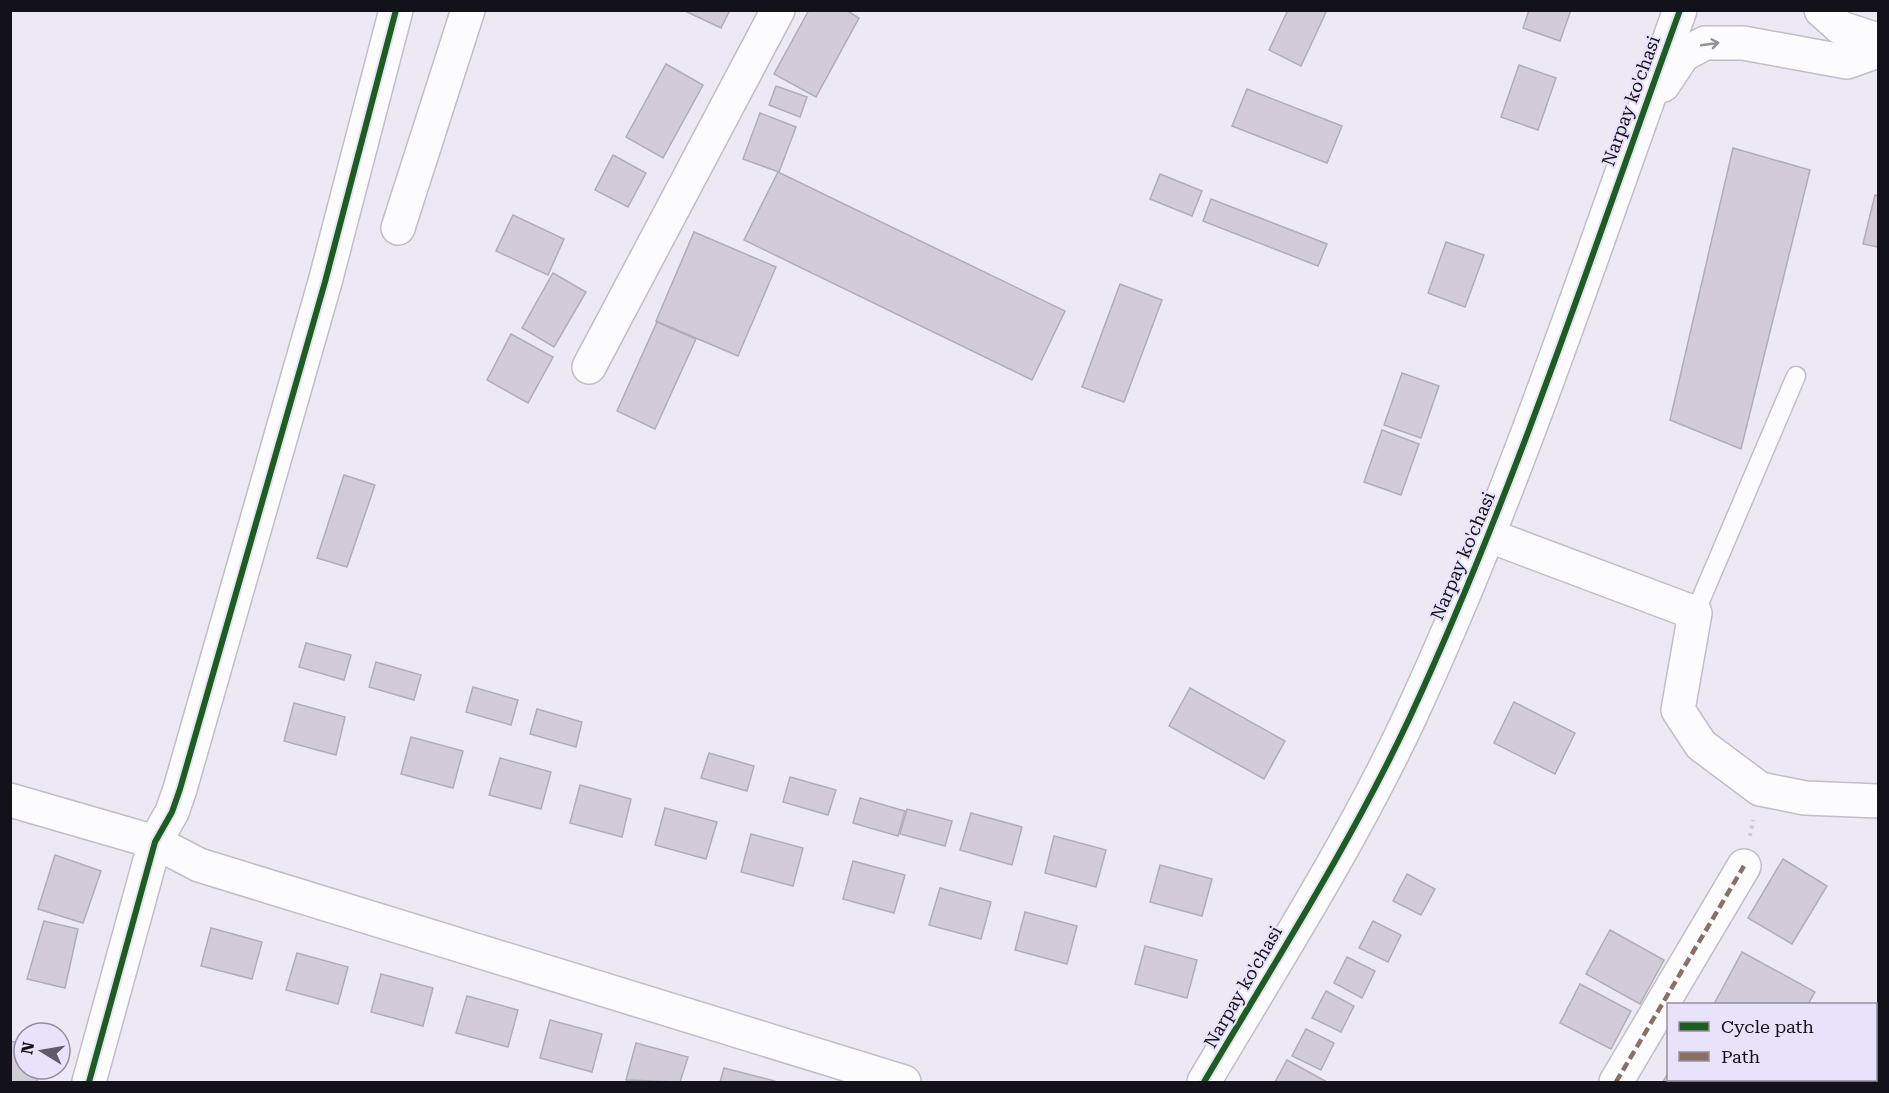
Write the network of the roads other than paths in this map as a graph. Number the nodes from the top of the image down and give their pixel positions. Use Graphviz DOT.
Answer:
graph roads {
  1 [pos="396,10"];
  2 [pos="468,10"];
  3 [pos="778,10"];
  4 [pos="1680,10"];
  5 [pos="1821,10"];
  6 [pos="1878,40"];
  7 [pos="1878,51"];
  8 [pos="1643,113"];
  9 [pos="398,228"];
  10 [pos="589,368"];
  11 [pos="1796,376"];
  12 [pos="1490,536"];
  13 [pos="1695,613"];
  14 [pos="10,800"];
  15 [pos="1878,801"];
  16 [pos="155,842"];
  17 [pos="1744,867"];
  18 [pos="89,1083"];
  19 [pos="904,1083"];
  20 [pos="1204,1083"];
  21 [pos="1616,1083"];
  1 -- 16 [label="street"];
  2 -- 9 [label="street"];
  3 -- 10 [label="street"];
  4 -- 8 [label="street, Narpay ko'chasi"];
  5 -- 6 [label="street"];
  8 -- 7 [label="street, one-way"];
  8 -- 12 [label="street, Narpay ko'chasi"];
  11 -- 13 [label="lane"];
  12 -- 13 [label="street"];
  12 -- 20 [label="street, Narpay ko'chasi"];
  13 -- 15 [label="street"];
  14 -- 16 [label="street"];
  16 -- 18 [label="street"];
  16 -- 19 [label="street"];
  17 -- 21 [label="street"];
}
